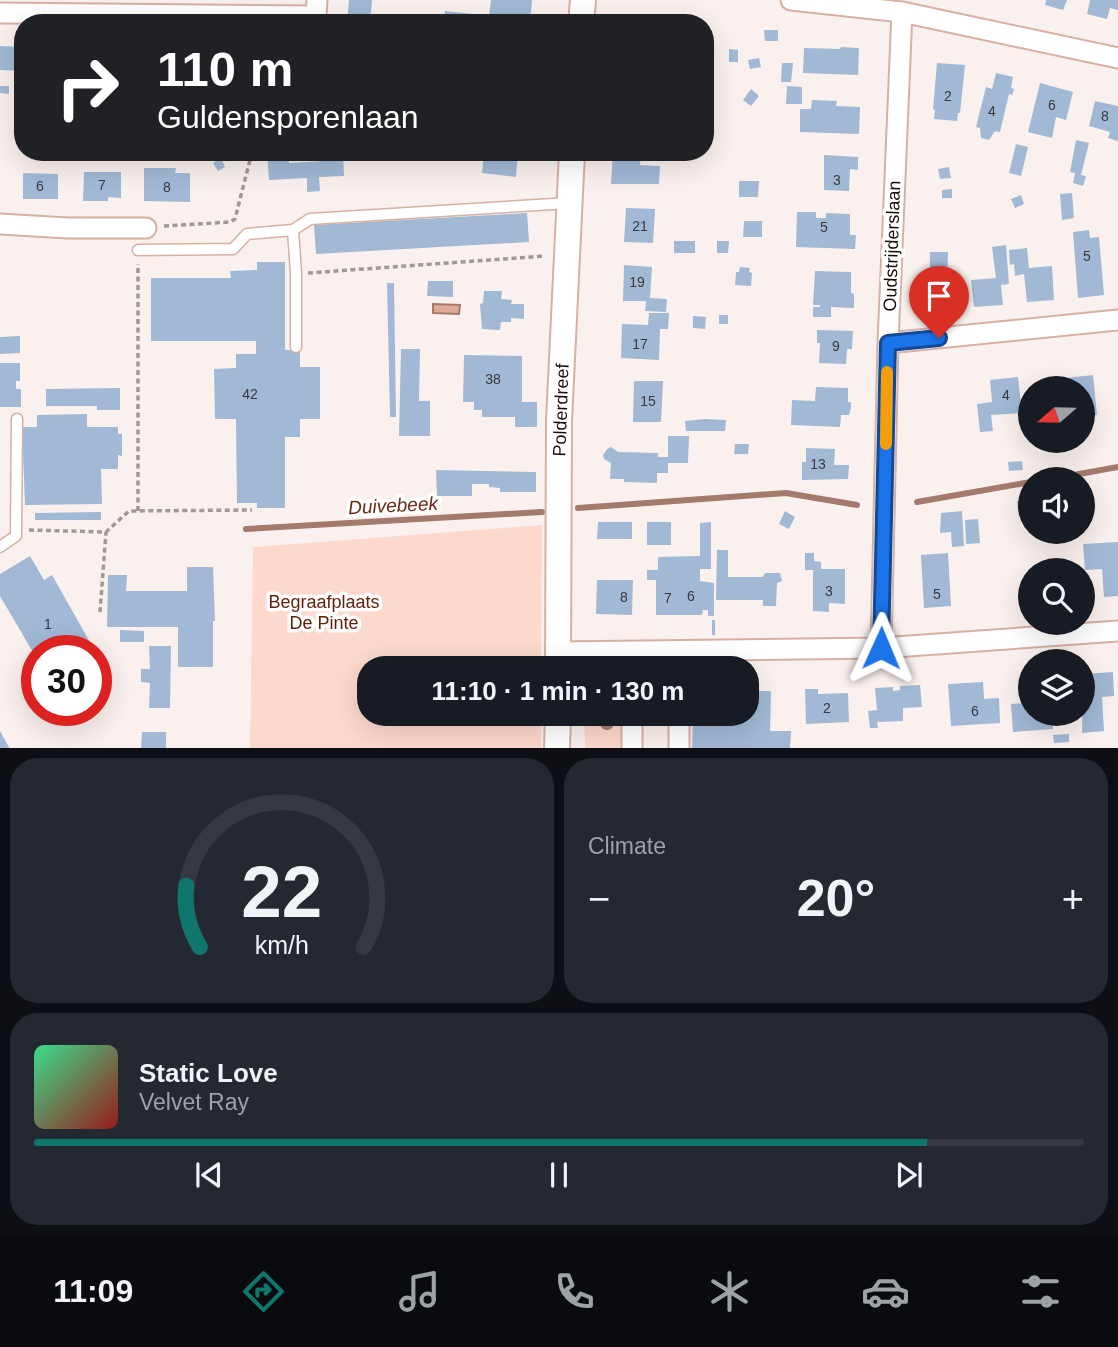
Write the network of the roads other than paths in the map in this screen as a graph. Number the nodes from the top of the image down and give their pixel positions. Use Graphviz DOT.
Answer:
graph roads {
  1 [pos="791,0"];
  2 [pos="24,7"];
  3 [pos="902,12"];
  4 [pos="0,13"];
  5 [pos="134,14"];
  6 [pos="1118,58"];
  7 [pos="572,161"];
  8 [pos="570,203"];
  9 [pos="0,224"];
  10 [pos="146,228"];
  11 [pos="293,230"];
  12 [pos="138,250"];
  13 [pos="1118,320"];
  14 [pos="888,343"];
  15 [pos="296,347"];
  16 [pos="17,419"];
  17 [pos="0,547"];
  18 [pos="1118,631"];
  19 [pos="881,648"];
  20 [pos="558,656"];
  21 [pos="747,656"];
  22 [pos="558,726"];
  23 [pos="632,726"];
  24 [pos="679,726"];
  25 [pos="557,748"];
  26 [pos="632,748"];
  27 [pos="678,748"];
  1 -- 3 [label="street"];
  2 -- 4 [label="street"];
  2 -- 5 [label="street"];
  3 -- 6 [label="street"];
  3 -- 14 [label="street, Oudstrijderslaan"];
  7 -- 8 [label="street, Polderdreef"];
  8 -- 11 [label="lane"];
  8 -- 20 [label="street, Polderdreef"];
  9 -- 10 [label="street"];
  11 -- 12 [label="lane"];
  11 -- 15 [label="lane"];
  13 -- 14 [label="street"];
  14 -- 19 [label="street, Oudstrijderslaan"];
  16 -- 17 [label="lane"];
  18 -- 19 [label="street"];
  19 -- 21 [label="street"];
  22 -- 25 [label="street"];
  23 -- 26 [label="street"];
  24 -- 27 [label="street"];
}
